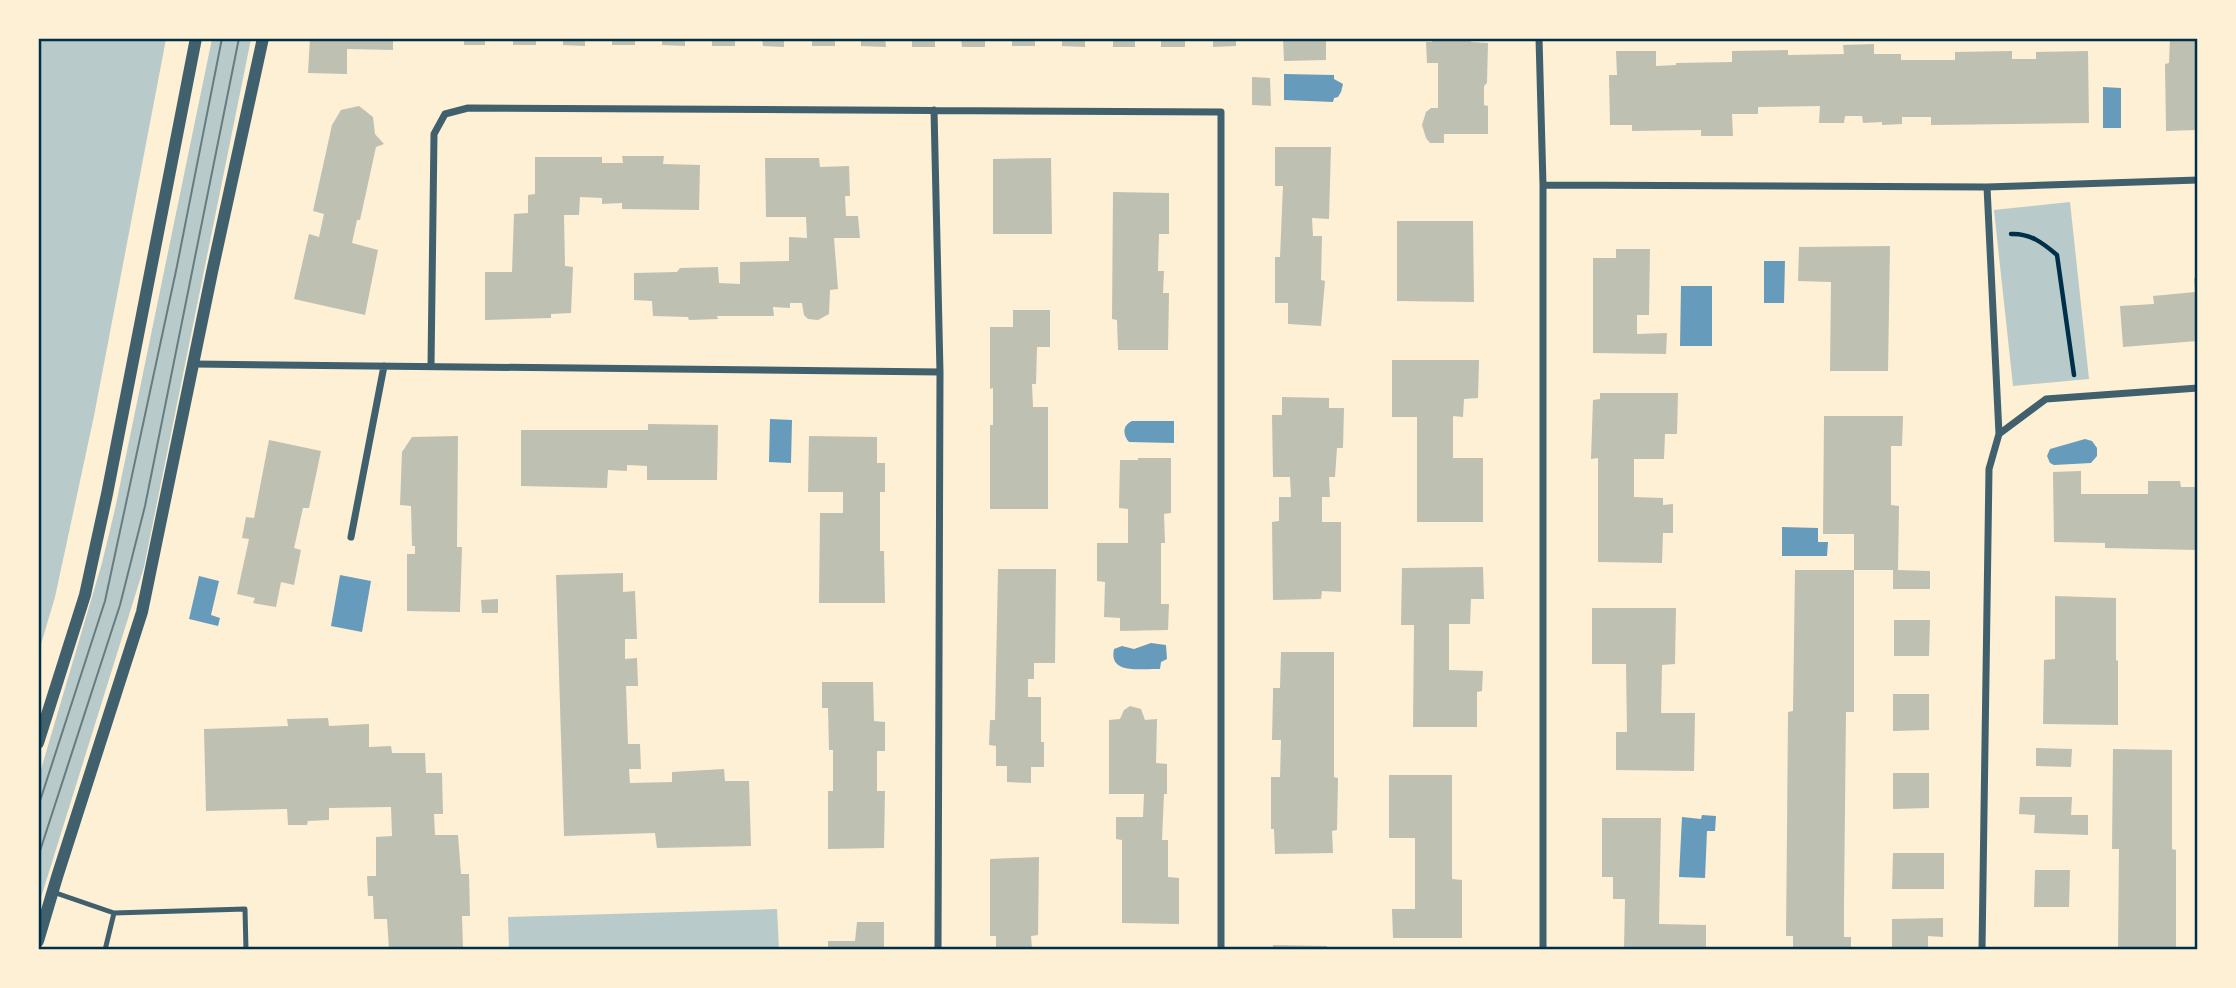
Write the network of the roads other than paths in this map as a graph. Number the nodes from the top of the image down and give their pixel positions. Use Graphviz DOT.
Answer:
graph roads {
  1 [pos="196,38"];
  2 [pos="263,38"];
  3 [pos="1539,38"];
  4 [pos="934,110"];
  5 [pos="2197,180"];
  6 [pos="1543,185"];
  7 [pos="1987,187"];
  8 [pos="194,364"];
  9 [pos="384,366"];
  10 [pos="431,366"];
  11 [pos="940,372"];
  12 [pos="2197,388"];
  13 [pos="1999,434"];
  14 [pos="351,537"];
  15 [pos="38,743"];
  16 [pos="53,892"];
  17 [pos="114,913"];
  18 [pos="38,941"];
  19 [pos="105,950"];
  20 [pos="246,950"];
  21 [pos="938,950"];
  22 [pos="1221,950"];
  23 [pos="1543,950"];
  24 [pos="1982,950"];
  1 -- 15 [label="street"];
  2 -- 8 [label="street"];
  3 -- 6 [label="street"];
  4 -- 10 [label="street"];
  4 -- 11 [label="street"];
  4 -- 22 [label="street"];
  5 -- 7 [label="street"];
  6 -- 7 [label="street"];
  6 -- 23 [label="street"];
  7 -- 13 [label="street"];
  8 -- 9 [label="street"];
  8 -- 16 [label="street"];
  9 -- 10 [label="street"];
  9 -- 14 [label="street"];
  10 -- 11 [label="street"];
  11 -- 21 [label="street"];
  12 -- 13 [label="street"];
  13 -- 24 [label="street"];
  16 -- 17 [label="lane"];
  16 -- 18 [label="street"];
  17 -- 19 [label="lane"];
  17 -- 20 [label="lane"];
}
